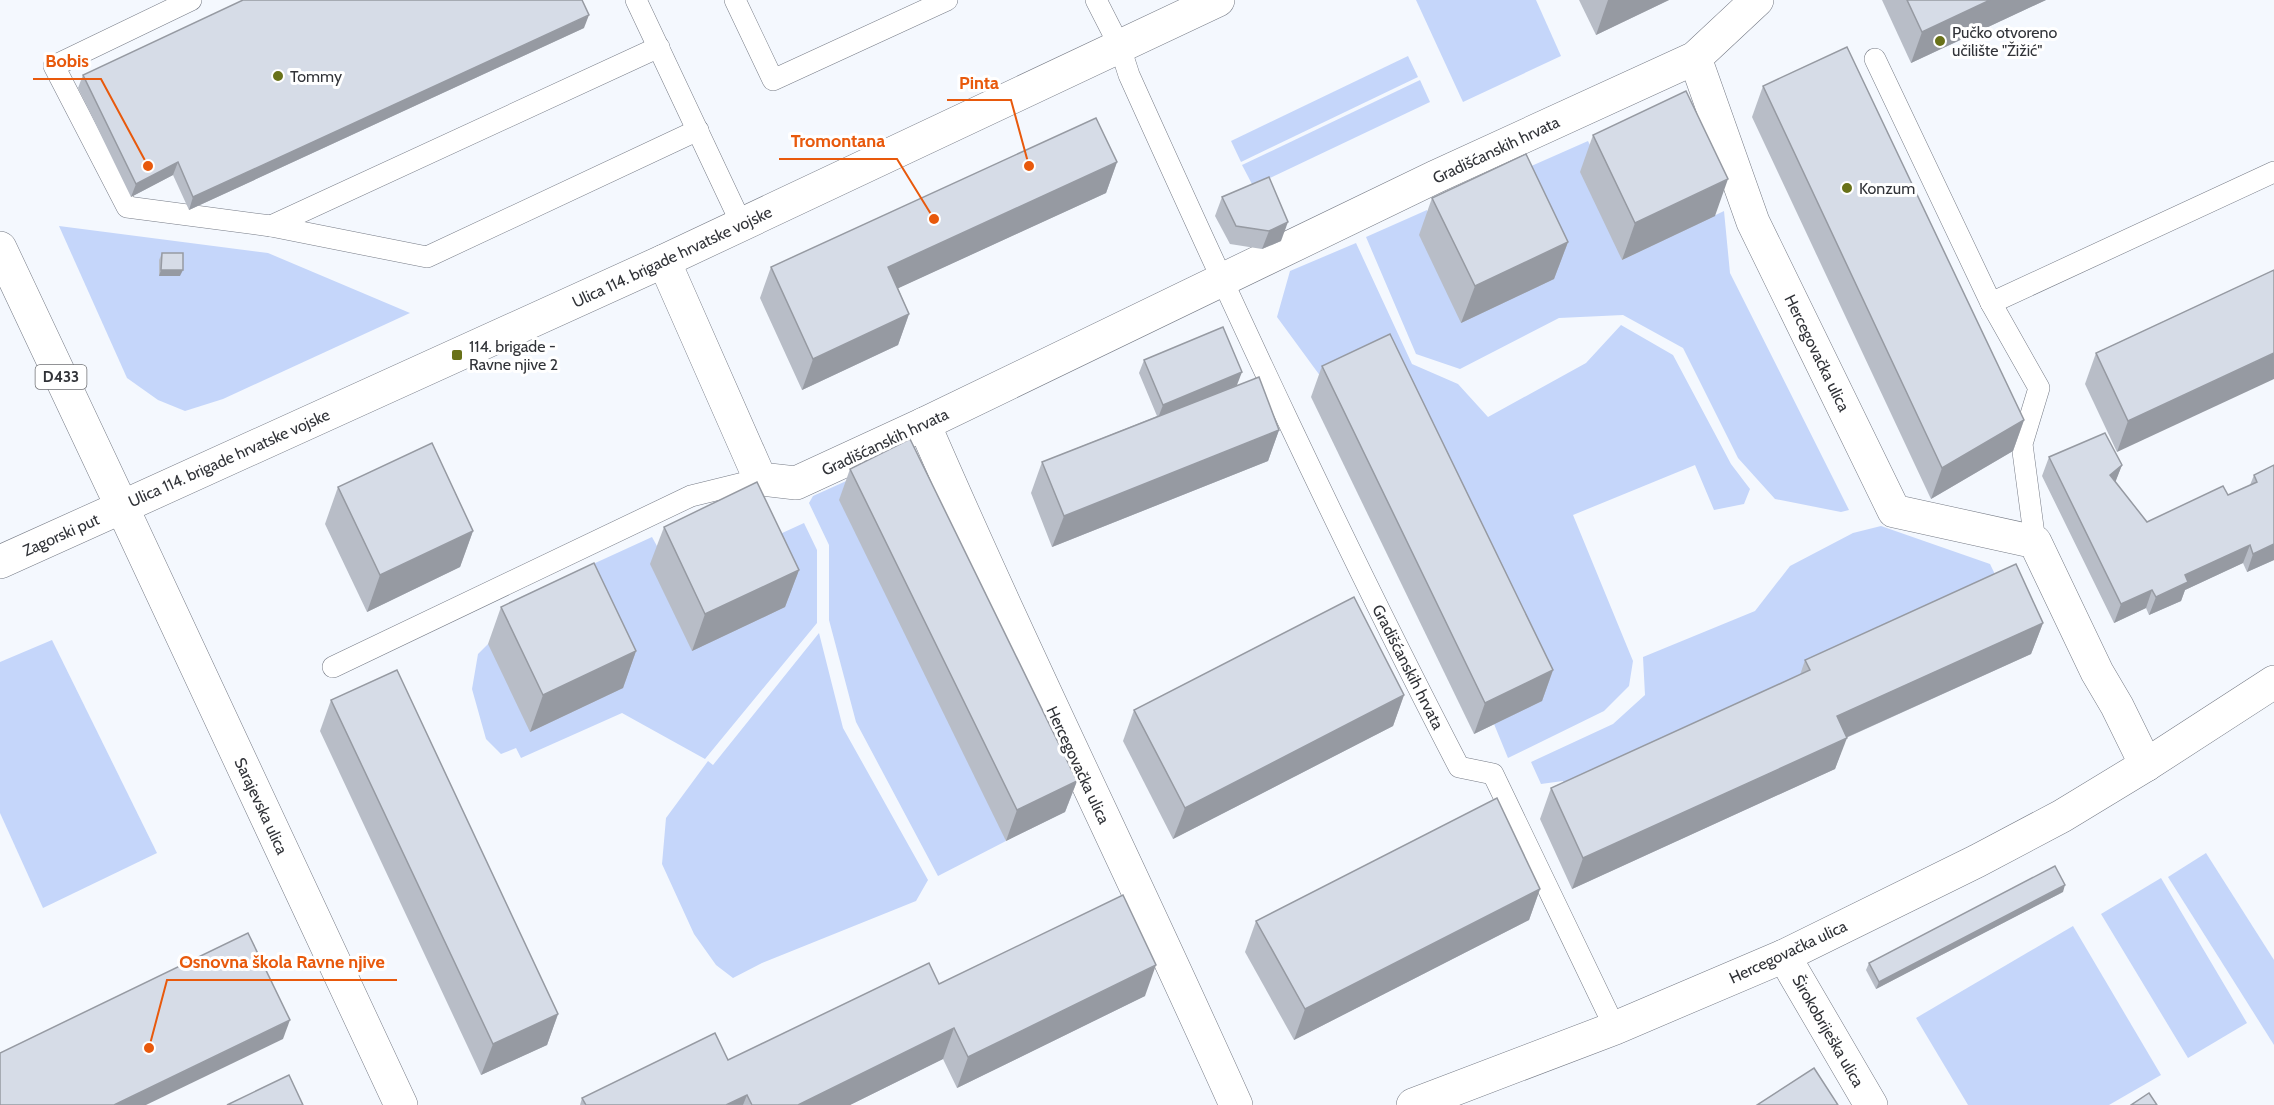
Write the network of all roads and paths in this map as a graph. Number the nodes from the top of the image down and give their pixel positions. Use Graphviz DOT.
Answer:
graph roads {
  1 [pos="190,0"];
  2 [pos="636,0"];
  3 [pos="735,0"];
  4 [pos="947,0"];
  5 [pos="1096,0"];
  6 [pos="1218,0"];
  7 [pos="1757,0"];
  8 [pos="1120,46"];
  9 [pos="659,47"];
  10 [pos="1695,58"];
  11 [pos="1875,59"];
  12 [pos="698,130"];
  13 [pos="2274,171"];
  14 [pos="742,225"];
  15 [pos="271,226"];
  16 [pos="0,248"];
  17 [pos="664,261"];
  18 [pos="1221,281"];
  19 [pos="1991,303"];
  20 [pos="924,424"];
  21 [pos="760,479"];
  22 [pos="122,507"];
  23 [pos="2035,542"];
  24 [pos="0,562"];
  25 [pos="333,667"];
  26 [pos="2274,682"];
  27 [pos="2146,765"];
  28 [pos="1784,956"];
  29 [pos="1615,1028"];
  30 [pos="401,1105"];
  31 [pos="1236,1105"];
  32 [pos="1413,1105"];
  33 [pos="1871,1105"];
  1 -- 15 [label="lane"];
  2 -- 9 [label="lane"];
  3 -- 4 [label="lane"];
  5 -- 8 [label="lane, Gradišćanskih hrvata"];
  6 -- 8 [label="street, Ulica 114. brigade hrvatske vojske"];
  7 -- 10 [label="street, Gradišćanskih hrvata"];
  8 -- 14 [label="street, Ulica 114. brigade hrvatske vojske"];
  8 -- 18 [label="lane, Gradišćanskih hrvata"];
  9 -- 12 [label="lane"];
  9 -- 15 [label="lane"];
  10 -- 18 [label="street, Gradišćanskih hrvata"];
  10 -- 23 [label="street, Hercegovačka ulica"];
  11 -- 19 [label="lane"];
  12 -- 14 [label="lane"];
  12 -- 15 [label="lane"];
  13 -- 19 [label="lane"];
  14 -- 17 [label="street, Ulica 114. brigade hrvatske vojske"];
  16 -- 22 [label="street, D433"];
  17 -- 21 [label="street"];
  17 -- 22 [label="street, Ulica 114. brigade hrvatske vojske"];
  18 -- 20 [label="street, Gradišćanskih hrvata"];
  18 -- 29 [label="lane, Gradišćanskih hrvata"];
  19 -- 23 [label="lane"];
  20 -- 21 [label="street, Gradišćanskih hrvata"];
  20 -- 31 [label="street, Hercegovačka ulica"];
  21 -- 25 [label="lane"];
  22 -- 24 [label="street, Zagorski put"];
  22 -- 30 [label="street, Sarajevska ulica"];
  23 -- 27 [label="street"];
  26 -- 27 [label="street, Hercegovačka ulica"];
  27 -- 28 [label="street, Hercegovačka ulica"];
  28 -- 29 [label="street, Hercegovačka ulica"];
  28 -- 33 [label="street, Širokobriješka ulica"];
  29 -- 32 [label="street, Hercegovačka ulica"];
}
